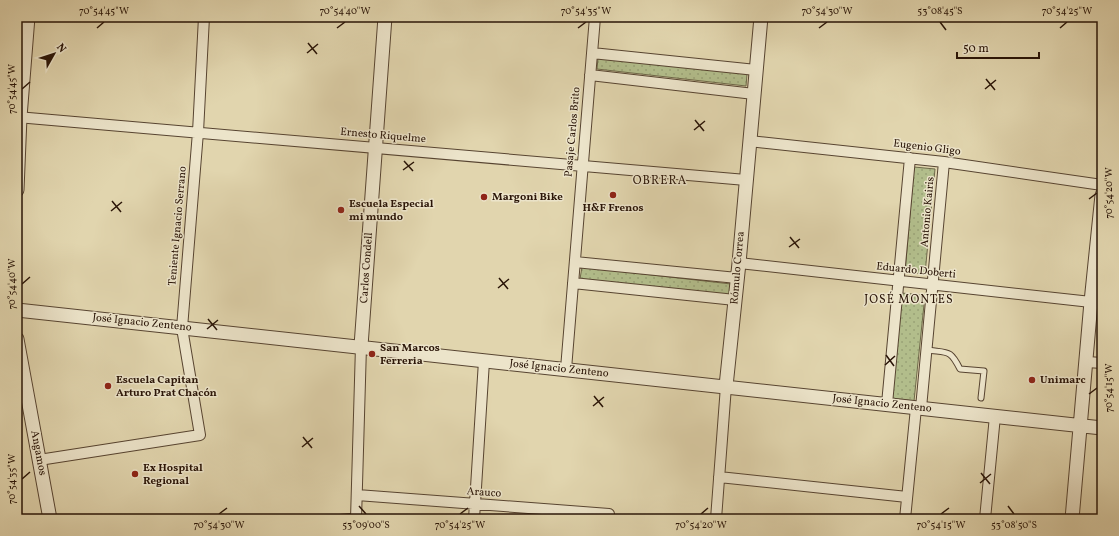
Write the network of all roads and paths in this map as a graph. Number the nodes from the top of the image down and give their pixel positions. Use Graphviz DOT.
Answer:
graph roads {
  1 [pos="28,17"];
  2 [pos="204,17"];
  3 [pos="385,17"];
  4 [pos="595,17"];
  5 [pos="761,17"];
  6 [pos="592,53"];
  7 [pos="756,70"];
  8 [pos="590,75"];
  9 [pos="754,94"];
  10 [pos="18,117"];
  11 [pos="198,132"];
  12 [pos="749,141"];
  13 [pos="376,148"];
  14 [pos="910,158"];
  15 [pos="944,162"];
  16 [pos="582,166"];
  17 [pos="746,180"];
  18 [pos="1102,185"];
  19 [pos="17,190"];
  20 [pos="1102,202"];
  21 [pos="575,262"];
  22 [pos="739,263"];
  23 [pos="737,278"];
  24 [pos="898,281"];
  25 [pos="573,283"];
  26 [pos="933,285"];
  27 [pos="1098,286"];
  28 [pos="735,300"];
  29 [pos="1091,302"];
  30 [pos="17,310"];
  31 [pos="182,328"];
  32 [pos="17,339"];
  33 [pos="361,346"];
  34 [pos="927,350"];
  35 [pos="484,361"];
  36 [pos="1087,362"];
  37 [pos="1102,363"];
  38 [pos="566,370"];
  39 [pos="726,386"];
  40 [pos="21,394"];
  41 [pos="981,398"];
  42 [pos="887,404"];
  43 [pos="919,408"];
  44 [pos="995,416"];
  45 [pos="1081,425"];
  46 [pos="1102,428"];
  47 [pos="39,460"];
  48 [pos="719,477"];
  49 [pos="356,495"];
  50 [pos="907,497"];
  51 [pos="475,504"];
  52 [pos="609,514"];
  53 [pos="356,517"];
  54 [pos="50,519"];
  55 [pos="334,519"];
  56 [pos="474,519"];
  57 [pos="716,519"];
  58 [pos="905,519"];
  59 [pos="985,519"];
  60 [pos="1072,519"];
  1 -- 10 [label="street"];
  2 -- 11 [label="street, Teniente Ignacio Serrano"];
  3 -- 13 [label="street, Carlos Condell"];
  4 -- 6 [label="street, Pasaje Carlos Brito"];
  5 -- 7 [label="street, Rómulo Correa"];
  6 -- 7 [label="street"];
  6 -- 8 [label="street, Pasaje Carlos Brito"];
  7 -- 9 [label="street, Rómulo Correa"];
  8 -- 9 [label="street"];
  8 -- 16 [label="street, Pasaje Carlos Brito"];
  9 -- 12 [label="street, Rómulo Correa"];
  10 -- 11 [label="street, Ernesto Riquelme"];
  10 -- 19 [label="street"];
  11 -- 13 [label="street, Ernesto Riquelme"];
  11 -- 31 [label="street, Teniente Ignacio Serrano"];
  12 -- 14 [label="street, Eugenio Gligo"];
  12 -- 17 [label="street, Rómulo Correa"];
  13 -- 16 [label="street, Ernesto Riquelme"];
  13 -- 33 [label="street, Carlos Condell"];
  14 -- 15 [label="street, Eugenio Gligo"];
  14 -- 24 [label="street, Antonio Kairis"];
  15 -- 18 [label="street, Eugenio Gligo"];
  15 -- 26 [label="street, Antonio Kairis"];
  16 -- 17 [label="street, Ernesto Riquelme"];
  16 -- 21 [label="street, Pasaje Carlos Brito"];
  17 -- 22 [label="street, Rómulo Correa"];
  20 -- 27 [label="street"];
  21 -- 23 [label="street"];
  21 -- 25 [label="street, Pasaje Carlos Brito"];
  22 -- 23 [label="street, Rómulo Correa"];
  22 -- 24 [label="street, Eduardo Doberti"];
  23 -- 28 [label="street, Rómulo Correa"];
  24 -- 26 [label="street, Eduardo Doberti"];
  24 -- 42 [label="street, Antonio Kairis"];
  25 -- 28 [label="street"];
  25 -- 38 [label="street, Pasaje Carlos Brito"];
  26 -- 29 [label="street, Eduardo Doberti"];
  26 -- 34 [label="street, Antonio Kairis"];
  27 -- 29 [label="street"];
  28 -- 39 [label="street, Rómulo Correa"];
  29 -- 36 [label="street"];
  30 -- 31 [label="street, José Ignacio Zenteno"];
  31 -- 33 [label="street, José Ignacio Zenteno"];
  31 -- 47 [label="street, Teniente Ignacio Serrano"];
  32 -- 40 [label="street, Angamos"];
  33 -- 35 [label="street, José Ignacio Zenteno"];
  33 -- 49 [label="street, Carlos Condell"];
  34 -- 41 [label="lane"];
  34 -- 43 [label="street, Antonio Kairis"];
  35 -- 38 [label="street, José Ignacio Zenteno"];
  35 -- 51 [label="street"];
  36 -- 37 [label="street"];
  36 -- 45 [label="street"];
  38 -- 39 [label="street, José Ignacio Zenteno"];
  39 -- 42 [label="street, José Ignacio Zenteno"];
  39 -- 48 [label="street, Rómulo Correa"];
  40 -- 47 [label="street, Angamos"];
  42 -- 43 [label="street, José Ignacio Zenteno"];
  43 -- 44 [label="street, José Ignacio Zenteno"];
  43 -- 50 [label="street, Antonio Kairis"];
  44 -- 45 [label="street, José Ignacio Zenteno"];
  44 -- 59 [label="street"];
  45 -- 46 [label="street, José Ignacio Zenteno"];
  45 -- 60 [label="street"];
  47 -- 54 [label="street, Angamos"];
  48 -- 50 [label="street"];
  48 -- 57 [label="street, Rómulo Correa"];
  49 -- 51 [label="street, Arauco"];
  49 -- 53 [label="street, Carlos Condell"];
  50 -- 58 [label="street, Antonio Kairis"];
  51 -- 52 [label="street, Arauco"];
  51 -- 56 [label="street"];
  53 -- 55 [label="lane"];
}
